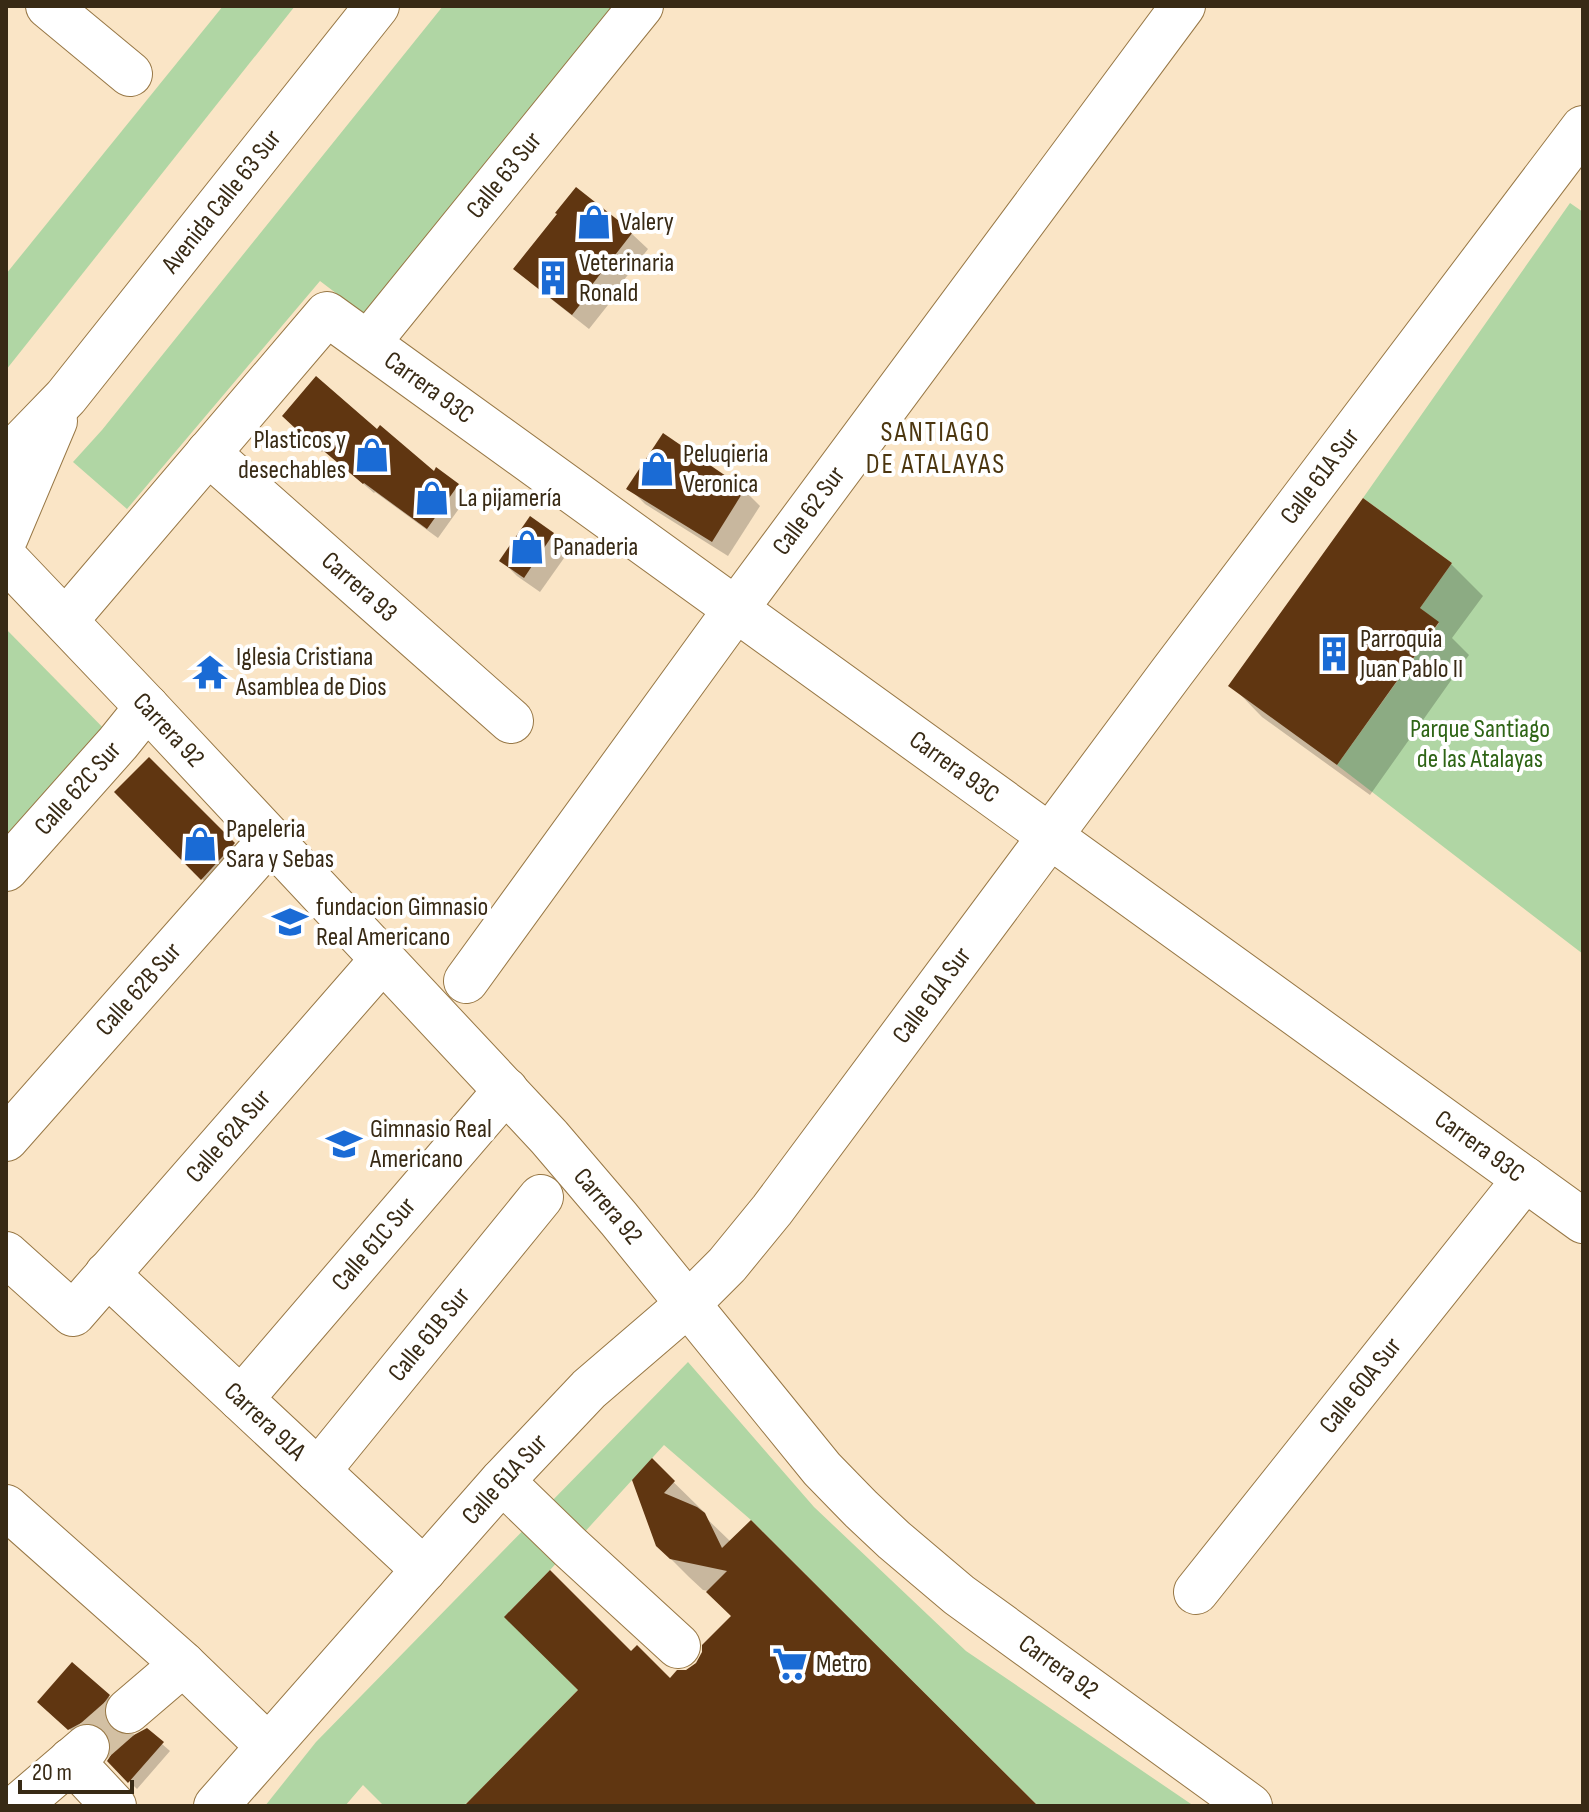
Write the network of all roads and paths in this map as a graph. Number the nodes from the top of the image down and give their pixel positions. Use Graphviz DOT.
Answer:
graph roads {
  1 [pos="48,6"];
  2 [pos="377,6"];
  3 [pos="641,6"];
  4 [pos="1183,6"];
  5 [pos="130,74"];
  6 [pos="1583,128"];
  7 [pos="368,343"];
  8 [pos="66,397"];
  9 [pos="208,453"];
  10 [pos="6,459"];
  11 [pos="6,537"];
  12 [pos="6,559"];
  13 [pos="736,609"];
  14 [pos="66,620"];
  15 [pos="147,707"];
  16 [pos="511,721"];
  17 [pos="1049,836"];
  18 [pos="271,839"];
  19 [pos="6,869"];
  20 [pos="383,959"];
  21 [pos="466,981"];
  22 [pos="506,1090"];
  23 [pos="6,1139"];
  24 [pos="1525,1179"];
  25 [pos="541,1197"];
  26 [pos="1583,1221"];
  27 [pos="6,1254"];
  28 [pos="107,1274"];
  29 [pos="688,1304"];
  30 [pos="241,1399"];
  31 [pos="318,1471"];
  32 [pos="502,1481"];
  33 [pos="6,1507"];
  34 [pos="424,1570"];
  35 [pos="1196,1592"];
  36 [pos="678,1646"];
  37 [pos="183,1664"];
  38 [pos="128,1711"];
  39 [pos="268,1746"];
  40 [pos="18,1806"];
  41 [pos="114,1806"];
  42 [pos="216,1806"];
  43 [pos="1250,1806"];
  1 -- 5 [label="street"];
  2 -- 8 [label="street, Avenida Calle 63 Sur"];
  3 -- 7 [label="street, Calle 63 Sur"];
  4 -- 13 [label="street, Calle 62 Sur"];
  6 -- 17 [label="street, Calle 61A Sur"];
  7 -- 9 [label="street, Carrera 93C"];
  7 -- 13 [label="street, Carrera 93C"];
  8 -- 10 [label="street, Avenida Calle 63 Sur"];
  8 -- 11 [label="street, Avenida Calle 63 Sur"];
  9 -- 14 [label="street"];
  9 -- 16 [label="street, Carrera 93"];
  12 -- 14 [label="street, Carrera 92"];
  13 -- 17 [label="street, Carrera 93C"];
  13 -- 21 [label="street, Calle 62 Sur"];
  14 -- 15 [label="street, Carrera 92"];
  15 -- 18 [label="street, Carrera 92"];
  15 -- 19 [label="street, Calle 62C Sur"];
  17 -- 24 [label="street, Carrera 93C"];
  17 -- 29 [label="street, Calle 61A Sur"];
  18 -- 20 [label="street, Carrera 92"];
  18 -- 23 [label="street, Calle 62B Sur"];
  20 -- 22 [label="street, Carrera 92"];
  20 -- 28 [label="street, Calle 62A Sur"];
  22 -- 29 [label="street, Carrera 92"];
  22 -- 30 [label="street, Calle 61C Sur"];
  24 -- 26 [label="street, Carrera 93C"];
  24 -- 35 [label="street, Calle 60A Sur"];
  25 -- 31 [label="street, Calle 61B Sur"];
  27 -- 28 [label="street, Calle 62A Sur"];
  28 -- 30 [label="street, Carrera 91A"];
  29 -- 32 [label="street, Calle 61A Sur"];
  29 -- 43 [label="street, Carrera 92"];
  30 -- 31 [label="street, Carrera 91A"];
  31 -- 34 [label="street, Carrera 91A"];
  32 -- 34 [label="street, Calle 61A Sur"];
  32 -- 36 [label="street"];
  33 -- 37 [label="street"];
  34 -- 39 [label="street, Calle 61A Sur"];
  37 -- 38 [label="street"];
  37 -- 39 [label="street"];
  39 -- 42 [label="street, Calle 61A Sur"];
  40 -- 41 [label="street"];
}
